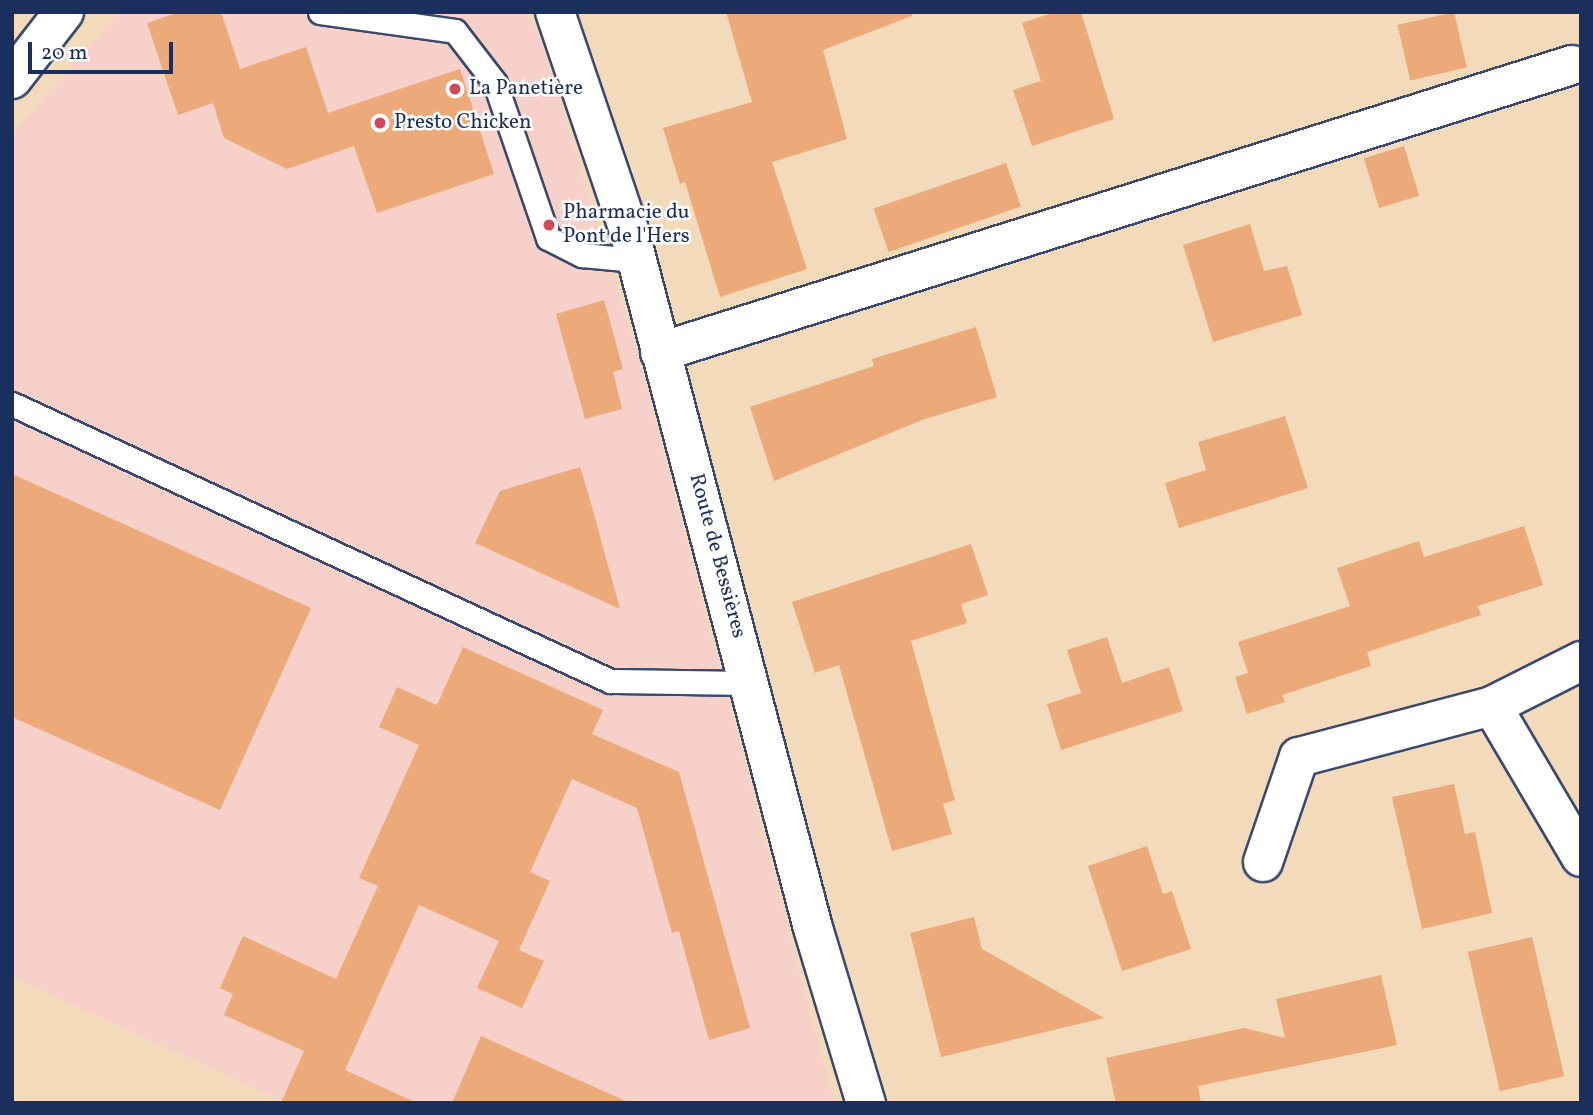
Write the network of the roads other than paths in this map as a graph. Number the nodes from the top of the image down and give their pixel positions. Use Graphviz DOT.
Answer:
graph roads {
  1 [pos="64,12"];
  2 [pos="320,12"];
  3 [pos="555,12"];
  4 [pos="326,13"];
  5 [pos="1572,65"];
  6 [pos="12,79"];
  7 [pos="635,260"];
  8 [pos="660,352"];
  9 [pos="12,404"];
  10 [pos="1581,661"];
  11 [pos="752,683"];
  12 [pos="1492,706"];
  13 [pos="1581,857"];
  14 [pos="1263,862"];
  15 [pos="866,1103"];
  1 -- 6 [label="street"];
  2 -- 4 [label="lane"];
  3 -- 7 [label="street, Route de Bessières"];
  4 -- 7 [label="lane"];
  5 -- 8 [label="street"];
  7 -- 8 [label="street, Route de Bessières"];
  8 -- 11 [label="street, Route de Bessières"];
  9 -- 11 [label="lane"];
  10 -- 12 [label="street"];
  11 -- 15 [label="street, Route de Bessières"];
  12 -- 13 [label="street"];
  12 -- 14 [label="street"];
}
